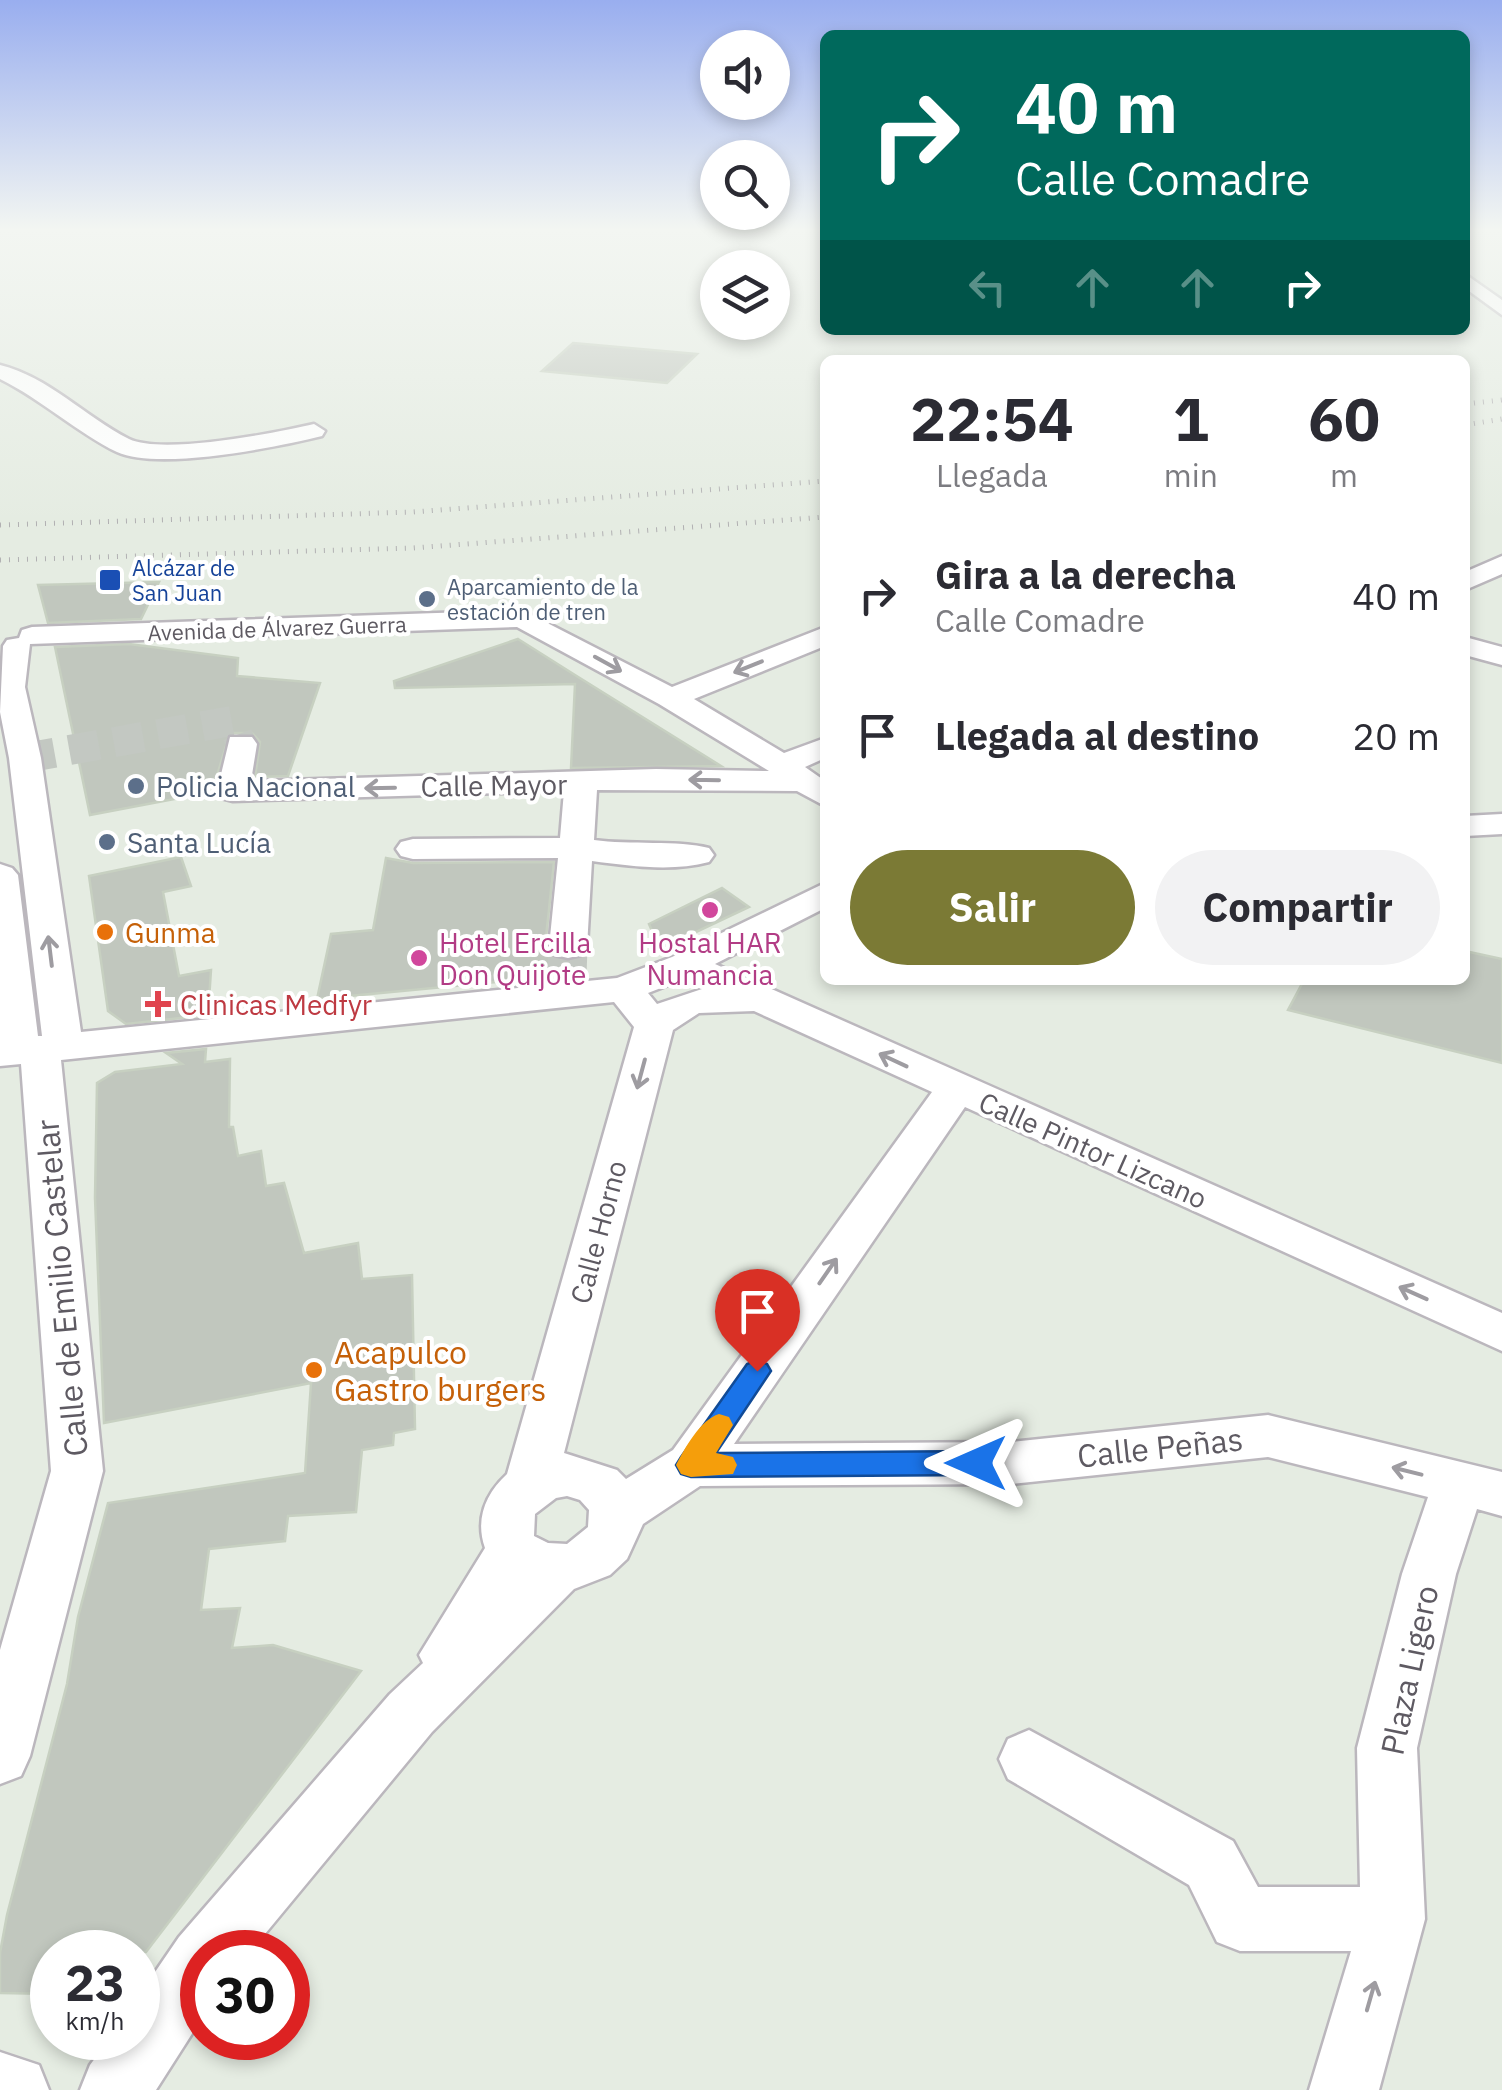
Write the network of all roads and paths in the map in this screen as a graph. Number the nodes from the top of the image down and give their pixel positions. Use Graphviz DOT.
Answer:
graph roads {
  1 [pos="0,371"];
  2 [pos="314,431"];
  3 [pos="1496,556"];
  4 [pos="1470,578"];
  5 [pos="820,638"];
  6 [pos="12,640"];
  7 [pos="1470,647"];
  8 [pos="1502,656"];
  9 [pos="670,698"];
  10 [pos="241,744"];
  11 [pos="820,755"];
  12 [pos="12,762"];
  13 [pos="803,781"];
  14 [pos="581,783"];
  15 [pos="1502,824"];
  16 [pos="1470,826"];
  17 [pos="574,848"];
  18 [pos="414,849"];
  19 [pos="697,855"];
  20 [pos="0,875"];
  21 [pos="820,897"];
  22 [pos="685,965"];
  23 [pos="567,972"];
  24 [pos="624,989"];
  25 [pos="769,1003"];
  26 [pos="654,1026"];
  27 [pos="31,1050"];
  28 [pos="956,1089"];
  29 [pos="1502,1333"];
  30 [pos="691,1465"];
  31 [pos="530,1484"];
  32 [pos="1480,1489"];
  33 [pos="618,1512"];
  34 [pos="536,1560"];
  35 [pos="0,1756"];
  36 [pos="1029,1759"];
  37 [pos="1393,1919"];
  38 [pos="227,1930"];
  39 [pos="180,1993"];
  40 [pos="0,2087"];
  41 [pos="14,2090"];
  42 [pos="115,2090"];
  43 [pos="1344,2090"];
  1 -- 2 [label="street"];
  3 -- 4 [label="street"];
  5 -- 9 [label="street, one-way"];
  6 -- 9 [label="street, Avenida de Álvarez Guerra, one-way"];
  6 -- 12 [label="street, Avenida de Álvarez Guerra"];
  7 -- 8 [label="street"];
  9 -- 13 [label="street"];
  14 -- 10 [label="street, Calle Mayor, one-way"];
  11 -- 13 [label="street"];
  27 -- 12 [label="street, Avenida de Álvarez Guerra, one-way"];
  13 -- 14 [label="street, Calle Mayor, one-way"];
  14 -- 17 [label="street"];
  15 -- 16 [label="street"];
  17 -- 18 [label="street"];
  17 -- 19 [label="street"];
  17 -- 23 [label="street"];
  20 -- 27 [label="street"];
  21 -- 22 [label="street"];
  22 -- 24 [label="street"];
  22 -- 25 [label="street, Calle Pintor Lizcano"];
  23 -- 24 [label="street"];
  23 -- 27 [label="street"];
  24 -- 26 [label="street"];
  25 -- 26 [label="street"];
  28 -- 25 [label="street, Calle Pintor Lizcano, one-way"];
  26 -- 31 [label="street, Calle Horno, one-way"];
  27 -- 35 [label="street, Calle de Emilio Castelar"];
  29 -- 28 [label="street, Calle Pintor Lizcano, one-way"];
  30 -- 28 [label="street, one-way"];
  32 -- 30 [label="street, Calle Peñas, one-way"];
  30 -- 33 [label="street"];
  31 -- 33 [label="street"];
  31 -- 34 [label="street"];
  32 -- 37 [label="street, Plaza Ligero"];
  33 -- 34 [label="street"];
  34 -- 38 [label="street"];
  36 -- 37 [label="street"];
  43 -- 37 [label="street, Plaza Ligero, one-way"];
  39 -- 42 [label="street"];
  40 -- 41 [label="street"];
}
